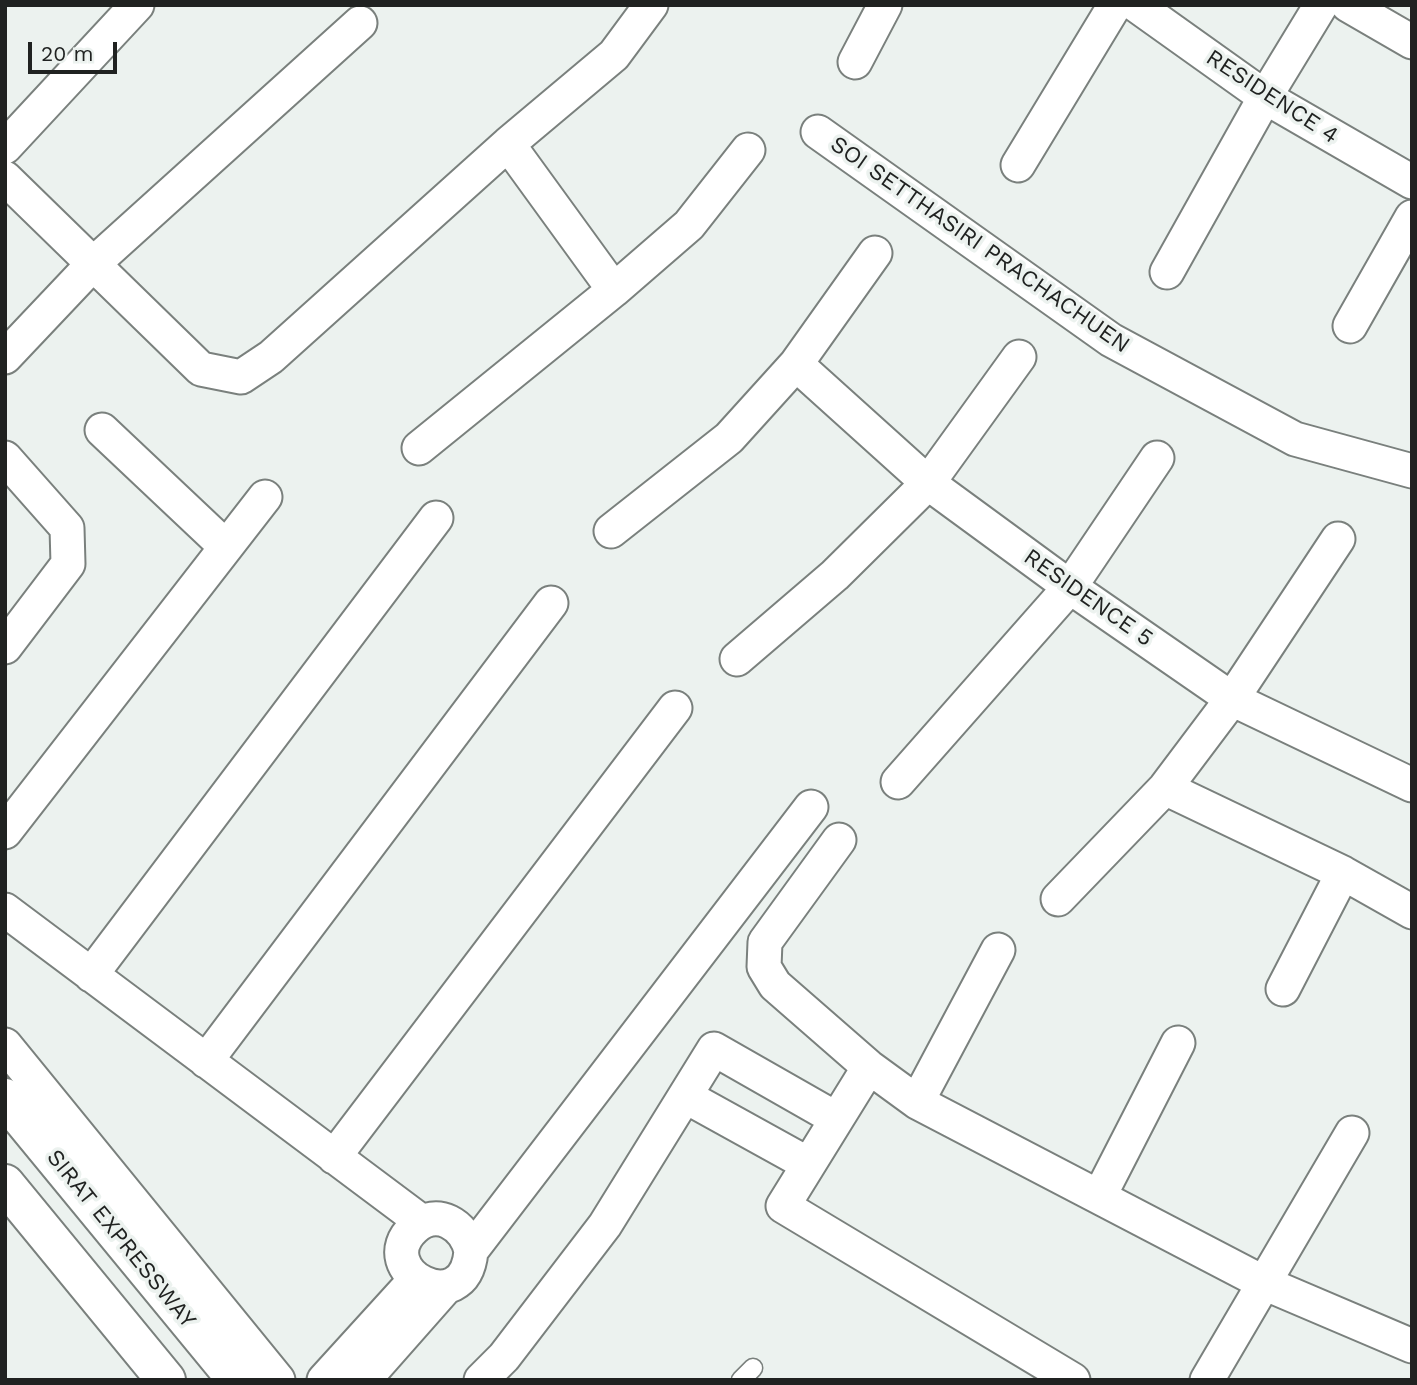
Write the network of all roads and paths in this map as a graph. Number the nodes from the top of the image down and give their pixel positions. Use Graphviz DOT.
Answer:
graph roads {
  1 [pos="137,5"];
  2 [pos="651,5"];
  3 [pos="885,5"];
  4 [pos="1115,5"];
  5 [pos="1136,5"];
  6 [pos="1321,5"];
  7 [pos="1348,5"];
  8 [pos="360,23"];
  9 [pos="1412,42"];
  10 [pos="855,62"];
  11 [pos="1265,97"];
  12 [pos="818,132"];
  13 [pos="508,144"];
  14 [pos="5,147"];
  15 [pos="748,150"];
  16 [pos="1018,165"];
  17 [pos="5,178"];
  18 [pos="1412,182"];
  19 [pos="1412,217"];
  20 [pos="874,253"];
  21 [pos="92,265"];
  22 [pos="1167,272"];
  23 [pos="614,290"];
  24 [pos="1350,326"];
  25 [pos="5,357"];
  26 [pos="1019,357"];
  27 [pos="796,364"];
  28 [pos="102,430"];
  29 [pos="419,448"];
  30 [pos="5,458"];
  31 [pos="1157,458"];
  32 [pos="1412,471"];
  33 [pos="928,483"];
  34 [pos="265,497"];
  35 [pos="436,517"];
  36 [pos="611,531"];
  37 [pos="1338,539"];
  38 [pos="226,547"];
  39 [pos="1070,587"];
  40 [pos="551,603"];
  41 [pos="5,647"];
  42 [pos="737,659"];
  43 [pos="1233,699"];
  44 [pos="675,708"];
  45 [pos="898,782"];
  46 [pos="1412,785"];
  47 [pos="1165,788"];
  48 [pos="811,807"];
  49 [pos="5,832"];
  50 [pos="839,840"];
  51 [pos="1343,873"];
  52 [pos="1058,899"];
  53 [pos="5,910"];
  54 [pos="1412,912"];
  55 [pos="998,950"];
  56 [pos="91,975"];
  57 [pos="1283,989"];
  58 [pos="1178,1043"];
  59 [pos="5,1045"];
  60 [pos="206,1060"];
  61 [pos="869,1067"];
  62 [pos="685,1096"];
  63 [pos="5,1098"];
  64 [pos="917,1102"];
  65 [pos="835,1118"];
  66 [pos="1352,1133"];
  67 [pos="334,1157"];
  68 [pos="808,1164"];
  69 [pos="5,1184"];
  70 [pos="1099,1197"];
  71 [pos="422,1223"];
  72 [pos="471,1251"];
  73 [pos="1264,1283"];
  74 [pos="431,1284"];
  75 [pos="1412,1346"];
  76 [pos="166,1380"];
  77 [pos="237,1380"];
  78 [pos="278,1380"];
  79 [pos="324,1380"];
  80 [pos="363,1380"];
  81 [pos="481,1380"];
  82 [pos="1073,1380"];
  83 [pos="1207,1380"];
  1 -- 14 [label="street"];
  2 -- 13 [label="street"];
  3 -- 10 [label="street"];
  4 -- 16 [label="street"];
  5 -- 11 [label="street, RESIDENCE 4"];
  6 -- 11 [label="street"];
  7 -- 9 [label="street"];
  8 -- 21 [label="street"];
  11 -- 18 [label="street, RESIDENCE 4"];
  11 -- 22 [label="street"];
  12 -- 32 [label="street, SOI SETTHASIRI PRACHACHUEN"];
  13 -- 21 [label="street"];
  13 -- 23 [label="street"];
  15 -- 23 [label="street"];
  17 -- 21 [label="street"];
  19 -- 24 [label="street"];
  20 -- 27 [label="street"];
  21 -- 25 [label="street"];
  23 -- 29 [label="street"];
  26 -- 33 [label="street"];
  27 -- 33 [label="street, RESIDENCE 5"];
  27 -- 36 [label="street"];
  28 -- 38 [label="street"];
  30 -- 41 [label="street"];
  31 -- 39 [label="street"];
  33 -- 39 [label="street, RESIDENCE 5"];
  33 -- 42 [label="street"];
  34 -- 38 [label="street"];
  35 -- 56 [label="street"];
  37 -- 43 [label="street"];
  38 -- 49 [label="street"];
  39 -- 43 [label="street, RESIDENCE 5"];
  39 -- 45 [label="street"];
  40 -- 60 [label="street"];
  43 -- 46 [label="street, RESIDENCE 5"];
  43 -- 47 [label="street"];
  44 -- 67 [label="street"];
  47 -- 51 [label="street"];
  47 -- 52 [label="street"];
  48 -- 72 [label="street"];
  50 -- 61 [label="street"];
  51 -- 54 [label="street"];
  51 -- 57 [label="street"];
  53 -- 56 [label="street"];
  55 -- 64 [label="street"];
  56 -- 60 [label="street"];
  58 -- 70 [label="street"];
  59 -- 78 [label="street"];
  60 -- 67 [label="street"];
  61 -- 64 [label="street"];
  61 -- 65 [label="street"];
  62 -- 65 [label="street"];
  62 -- 68 [label="street"];
  62 -- 81 [label="street"];
  63 -- 77 [label="highway, SIRAT EXPRESSWAY"];
  64 -- 70 [label="street"];
  65 -- 68 [label="street"];
  66 -- 73 [label="street"];
  67 -- 71 [label="street"];
  68 -- 82 [label="street"];
  69 -- 76 [label="highway"];
  70 -- 73 [label="street"];
  71 -- 72 [label="street"];
  71 -- 74 [label="street"];
  72 -- 74 [label="street"];
  73 -- 75 [label="street"];
  73 -- 83 [label="street"];
  74 -- 79 [label="street"];
  74 -- 80 [label="street"];
}
